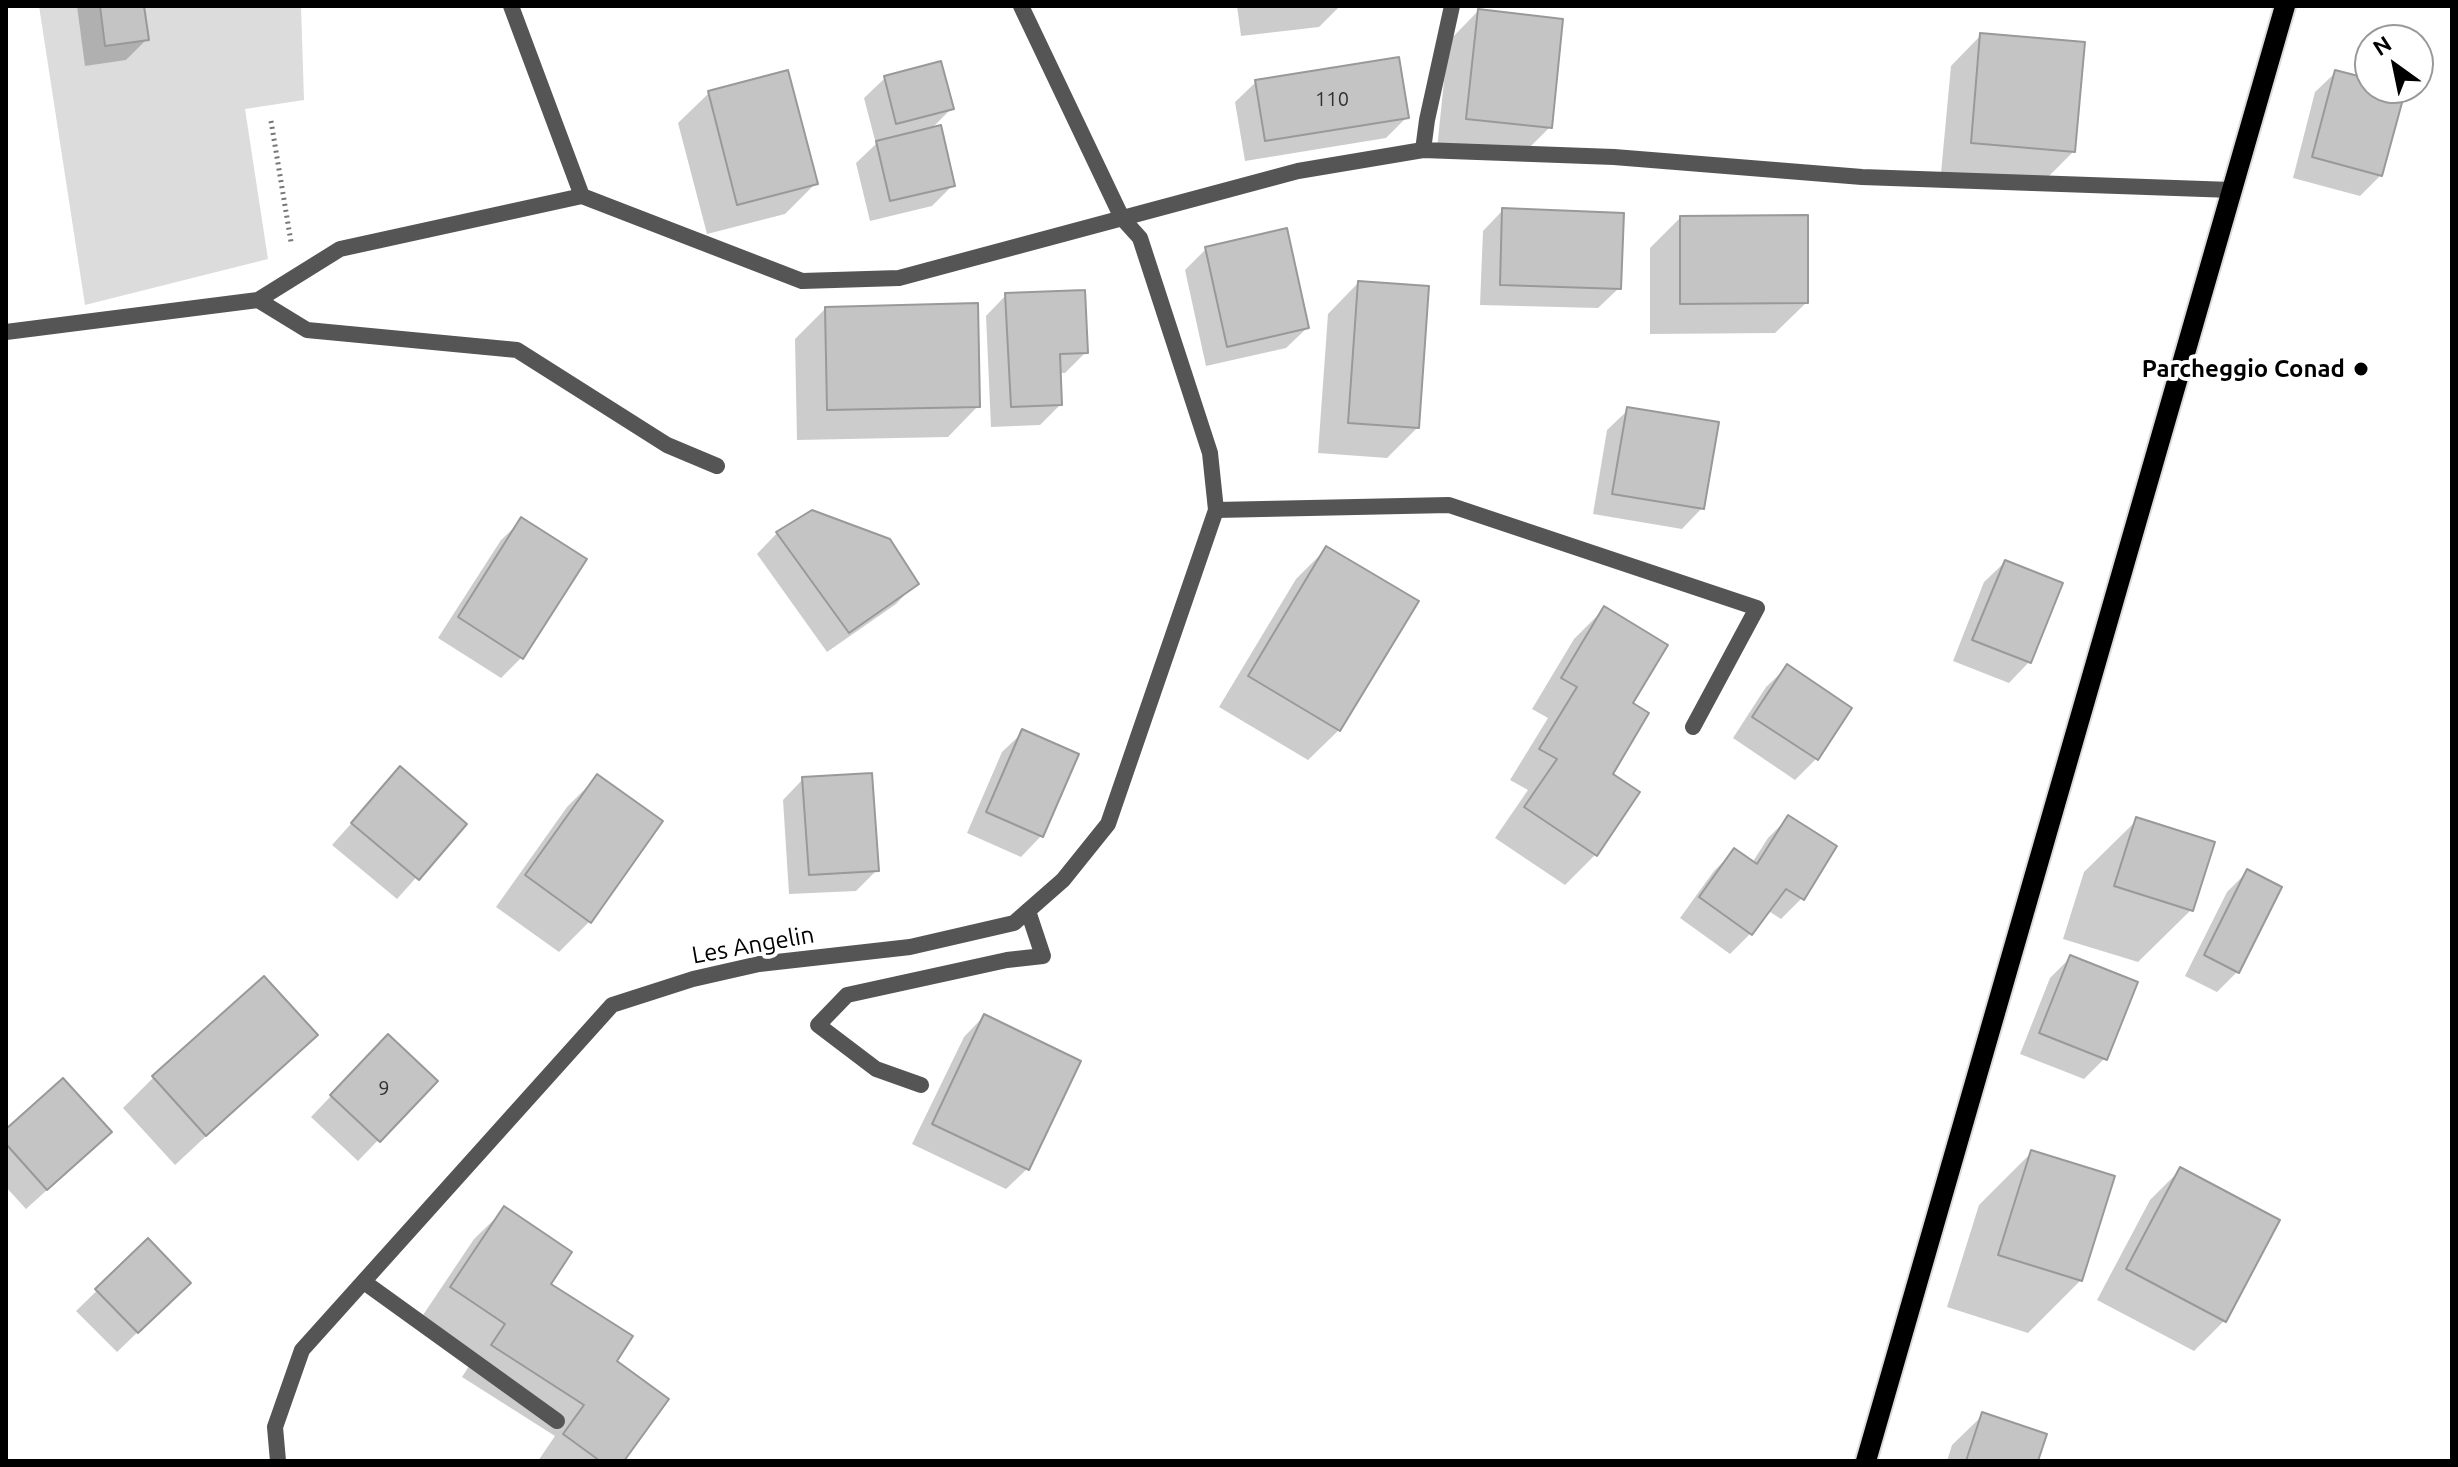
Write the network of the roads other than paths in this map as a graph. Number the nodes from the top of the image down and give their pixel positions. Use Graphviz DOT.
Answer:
graph roads {
  1 [pos="511,6"];
  2 [pos="1021,6"];
  3 [pos="1452,6"];
  4 [pos="2285,6"];
  5 [pos="1423,150"];
  6 [pos="2232,190"];
  7 [pos="582,196"];
  8 [pos="1122,218"];
  9 [pos="258,300"];
  10 [pos="6,332"];
  11 [pos="717,466"];
  12 [pos="1216,510"];
  13 [pos="1693,727"];
  14 [pos="1028,911"];
  15 [pos="921,1085"];
  16 [pos="364,1282"];
  17 [pos="557,1421"];
  18 [pos="278,1461"];
  19 [pos="1866,1461"];
  1 -- 7 [label="street"];
  2 -- 8 [label="street"];
  3 -- 5 [label="street"];
  4 -- 6 [label="main road"];
  5 -- 6 [label="street"];
  5 -- 8 [label="street"];
  6 -- 19 [label="main road"];
  7 -- 8 [label="street"];
  7 -- 9 [label="street"];
  8 -- 12 [label="street"];
  9 -- 10 [label="street"];
  9 -- 11 [label="street"];
  12 -- 13 [label="street"];
  12 -- 14 [label="street, Les Angelin"];
  14 -- 15 [label="street"];
  14 -- 16 [label="street, Les Angelin"];
  16 -- 17 [label="street"];
  16 -- 18 [label="street, Les Angelin"];
}
